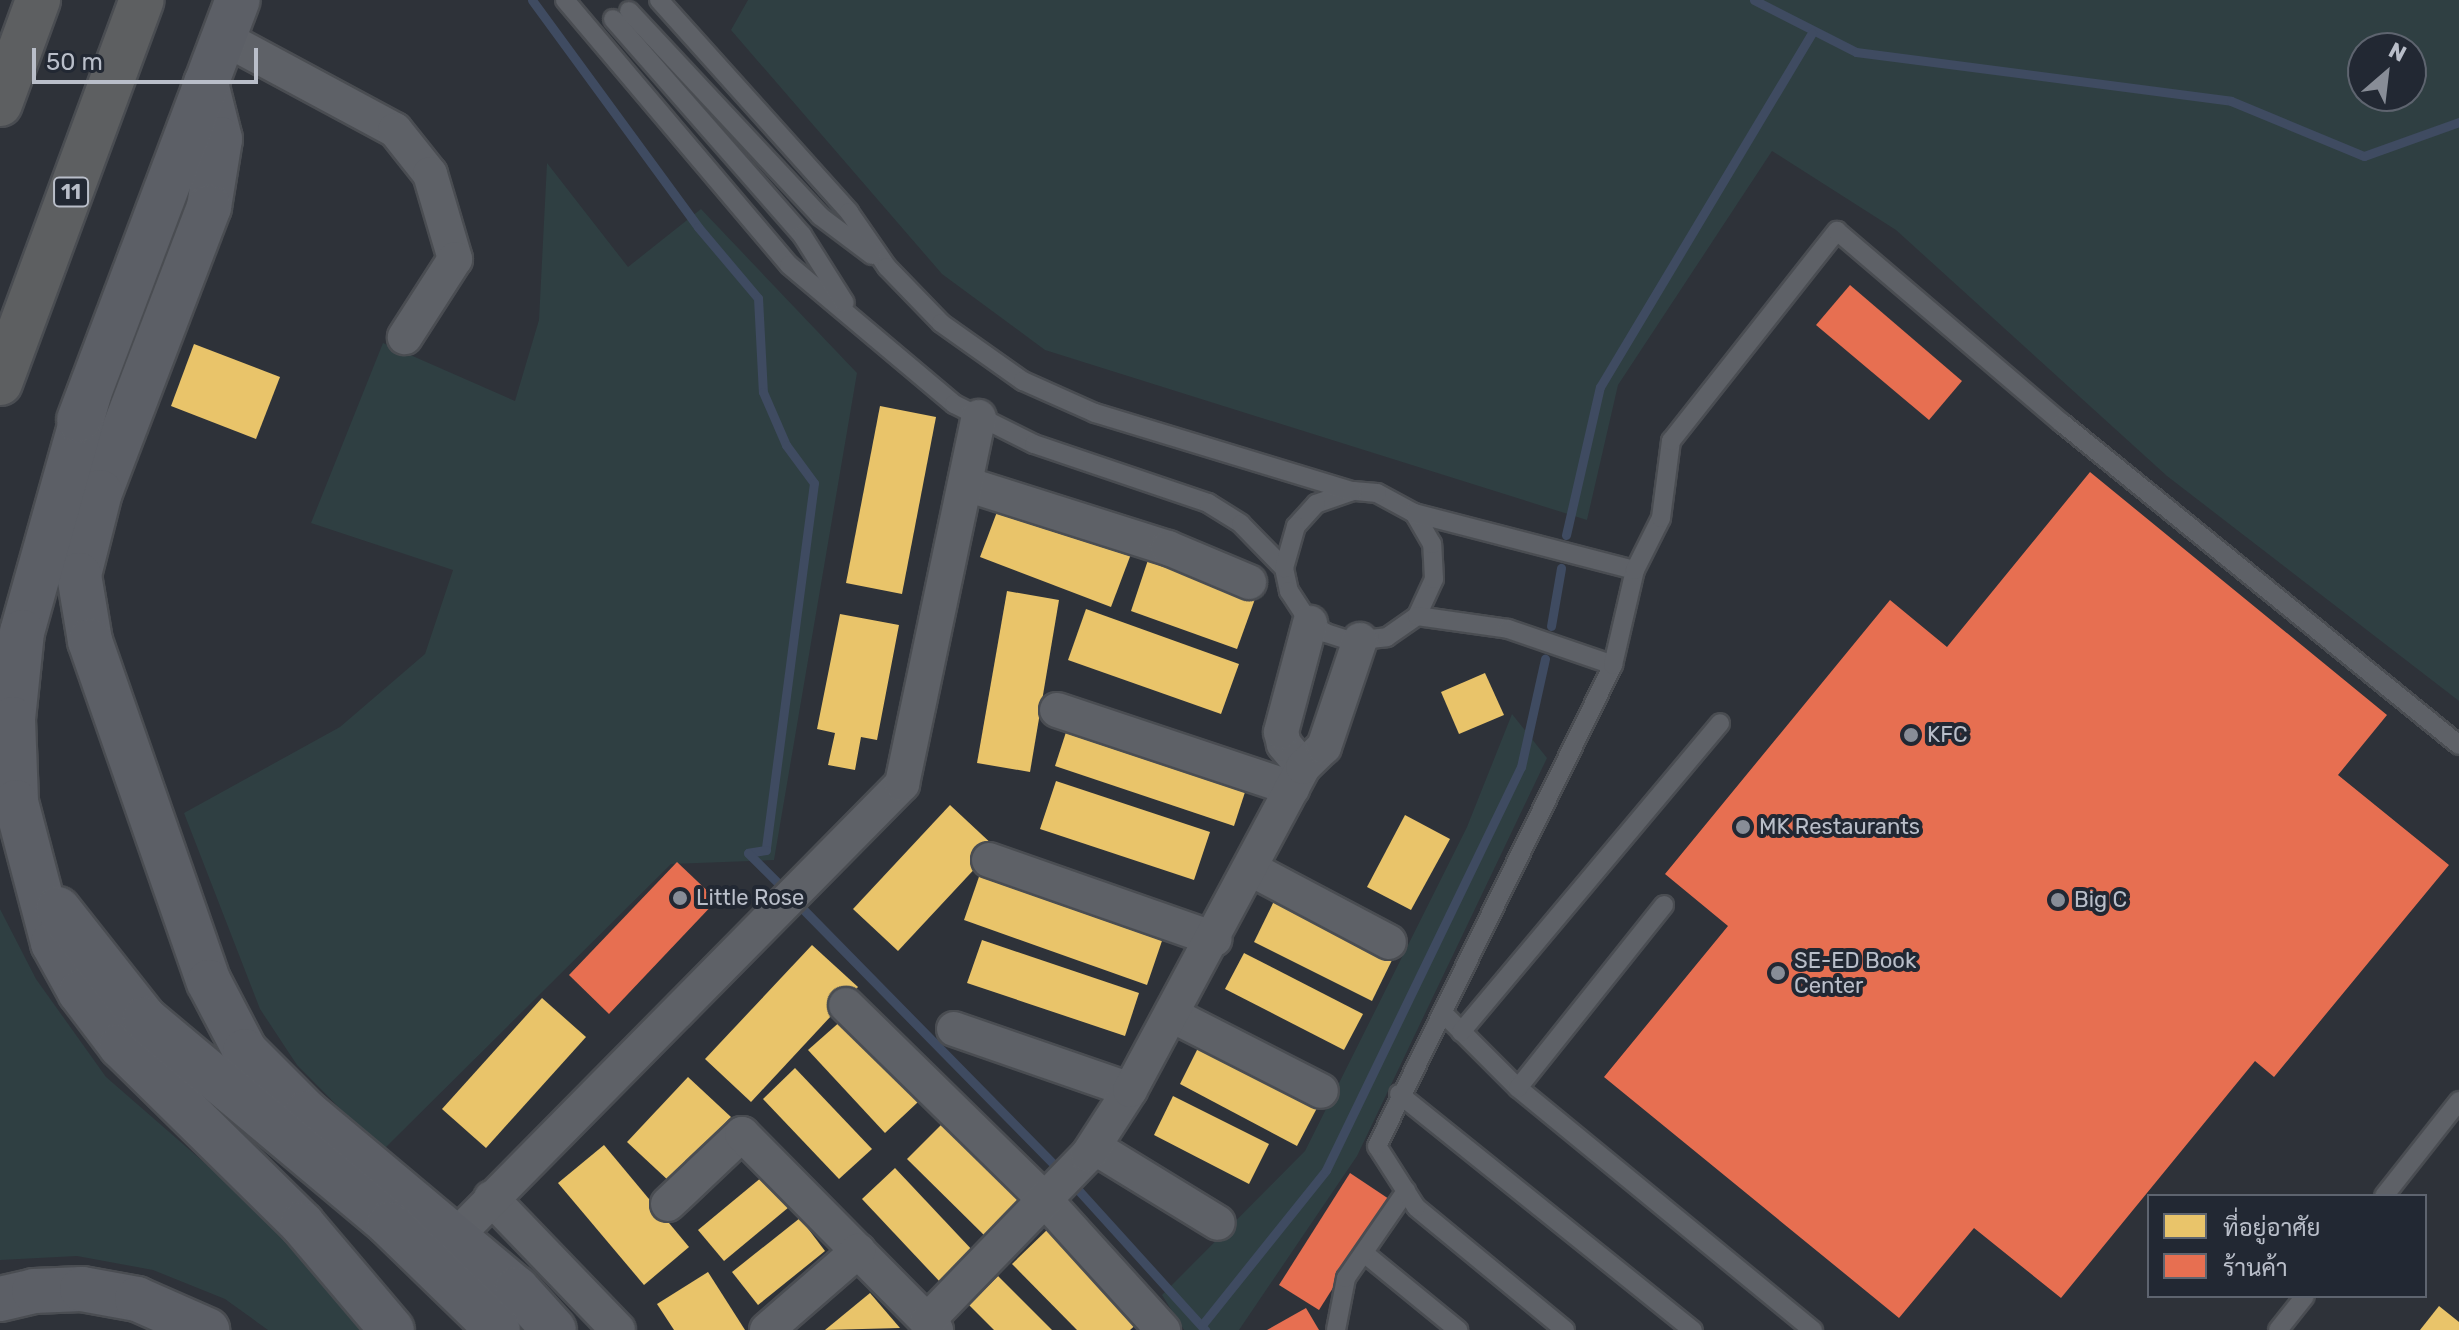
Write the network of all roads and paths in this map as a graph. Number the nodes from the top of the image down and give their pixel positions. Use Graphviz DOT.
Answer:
graph roads {
  1 [pos="38,0"];
  2 [pos="142,0"];
  3 [pos="565,0"];
  4 [pos="659,0"];
  5 [pos="231,19"];
  6 [pos="206,83"];
  7 [pos="0,104"];
  8 [pos="887,267"];
  9 [pos="855,319"];
  10 [pos="405,337"];
  11 [pos="0,383"];
  12 [pos="89,394"];
  13 [pos="979,417"];
  14 [pos="966,484"];
  15 [pos="1353,491"];
  16 [pos="1414,513"];
  17 [pos="1284,568"];
  18 [pos="1635,570"];
  19 [pos="1249,582"];
  20 [pos="1417,616"];
  21 [pos="1310,623"];
  22 [pos="0,630"];
  23 [pos="1360,640"];
  24 [pos="1613,665"];
  25 [pos="1057,710"];
  26 [pos="1720,723"];
  27 [pos="2459,745"];
  28 [pos="1297,777"];
  29 [pos="989,860"];
  30 [pos="1251,869"];
  31 [pos="32,875"];
  32 [pos="1664,905"];
  33 [pos="1215,939"];
  34 [pos="1389,942"];
  35 [pos="846,1005"];
  36 [pos="1443,1013"];
  37 [pos="1172,1015"];
  38 [pos="954,1029"];
  39 [pos="1461,1032"];
  40 [pos="1518,1088"];
  41 [pos="1130,1090"];
  42 [pos="1321,1091"];
  43 [pos="1399,1094"];
  44 [pos="2459,1101"];
  45 [pos="1091,1151"];
  46 [pos="1406,1191"];
  47 [pos="2386,1194"];
  48 [pos="1051,1195"];
  49 [pos="491,1198"];
  50 [pos="668,1204"];
  51 [pos="1218,1223"];
  52 [pos="457,1235"];
  53 [pos="858,1251"];
  54 [pos="1364,1253"];
  55 [pos="2303,1298"];
  56 [pos="0,1299"];
  57 [pos="932,1326"];
  58 [pos="1336,1329"];
  59 [pos="207,1330"];
  60 [pos="392,1330"];
  61 [pos="498,1330"];
  62 [pos="554,1330"];
  63 [pos="618,1330"];
  64 [pos="767,1330"];
  65 [pos="1163,1330"];
  66 [pos="1458,1330"];
  67 [pos="1565,1330"];
  68 [pos="1693,1330"];
  69 [pos="1813,1330"];
  70 [pos="2278,1330"];
  1 -- 7 [label="highway"];
  2 -- 11 [label="highway, 11"];
  3 -- 9 [label="lane"];
  4 -- 8 [label="lane"];
  5 -- 6 [label="main road"];
  5 -- 10 [label="street"];
  6 -- 12 [label="main road"];
  6 -- 52 [label="main road"];
  8 -- 9 [label="lane"];
  8 -- 15 [label="lane"];
  9 -- 13 [label="lane"];
  12 -- 22 [label="main road"];
  12 -- 31 [label="main road"];
  13 -- 14 [label="street"];
  13 -- 17 [label="lane"];
  14 -- 19 [label="street"];
  14 -- 49 [label="street"];
  15 -- 16 [label="lane"];
  15 -- 17 [label="lane"];
  16 -- 18 [label="lane"];
  16 -- 20 [label="lane"];
  17 -- 21 [label="lane"];
  18 -- 24 [label="lane"];
  18 -- 27 [label="lane"];
  20 -- 23 [label="lane"];
  20 -- 24 [label="lane"];
  21 -- 23 [label="lane"];
  21 -- 28 [label="street"];
  23 -- 28 [label="street"];
  24 -- 36 [label="lane"];
  25 -- 28 [label="street"];
  26 -- 39 [label="lane"];
  28 -- 30 [label="street"];
  29 -- 33 [label="street"];
  30 -- 33 [label="street"];
  30 -- 34 [label="street"];
  31 -- 60 [label="main road"];
  31 -- 61 [label="main road"];
  32 -- 40 [label="lane"];
  33 -- 37 [label="street"];
  35 -- 48 [label="street"];
  36 -- 39 [label="lane"];
  36 -- 43 [label="lane"];
  37 -- 41 [label="street"];
  37 -- 42 [label="street"];
  38 -- 41 [label="street"];
  39 -- 40 [label="lane"];
  40 -- 69 [label="lane"];
  41 -- 45 [label="street"];
  43 -- 46 [label="lane"];
  43 -- 68 [label="lane"];
  44 -- 47 [label="lane"];
  45 -- 48 [label="street"];
  45 -- 51 [label="street"];
  46 -- 54 [label="lane"];
  46 -- 67 [label="lane"];
  48 -- 57 [label="street"];
  48 -- 65 [label="street"];
  49 -- 52 [label="street"];
  49 -- 63 [label="street"];
  50 -- 53 [label="street"];
  52 -- 62 [label="main road"];
  53 -- 57 [label="street"];
  53 -- 64 [label="street"];
  54 -- 58 [label="lane"];
  54 -- 66 [label="lane"];
  55 -- 70 [label="lane"];
  56 -- 59 [label="main road"];
}
